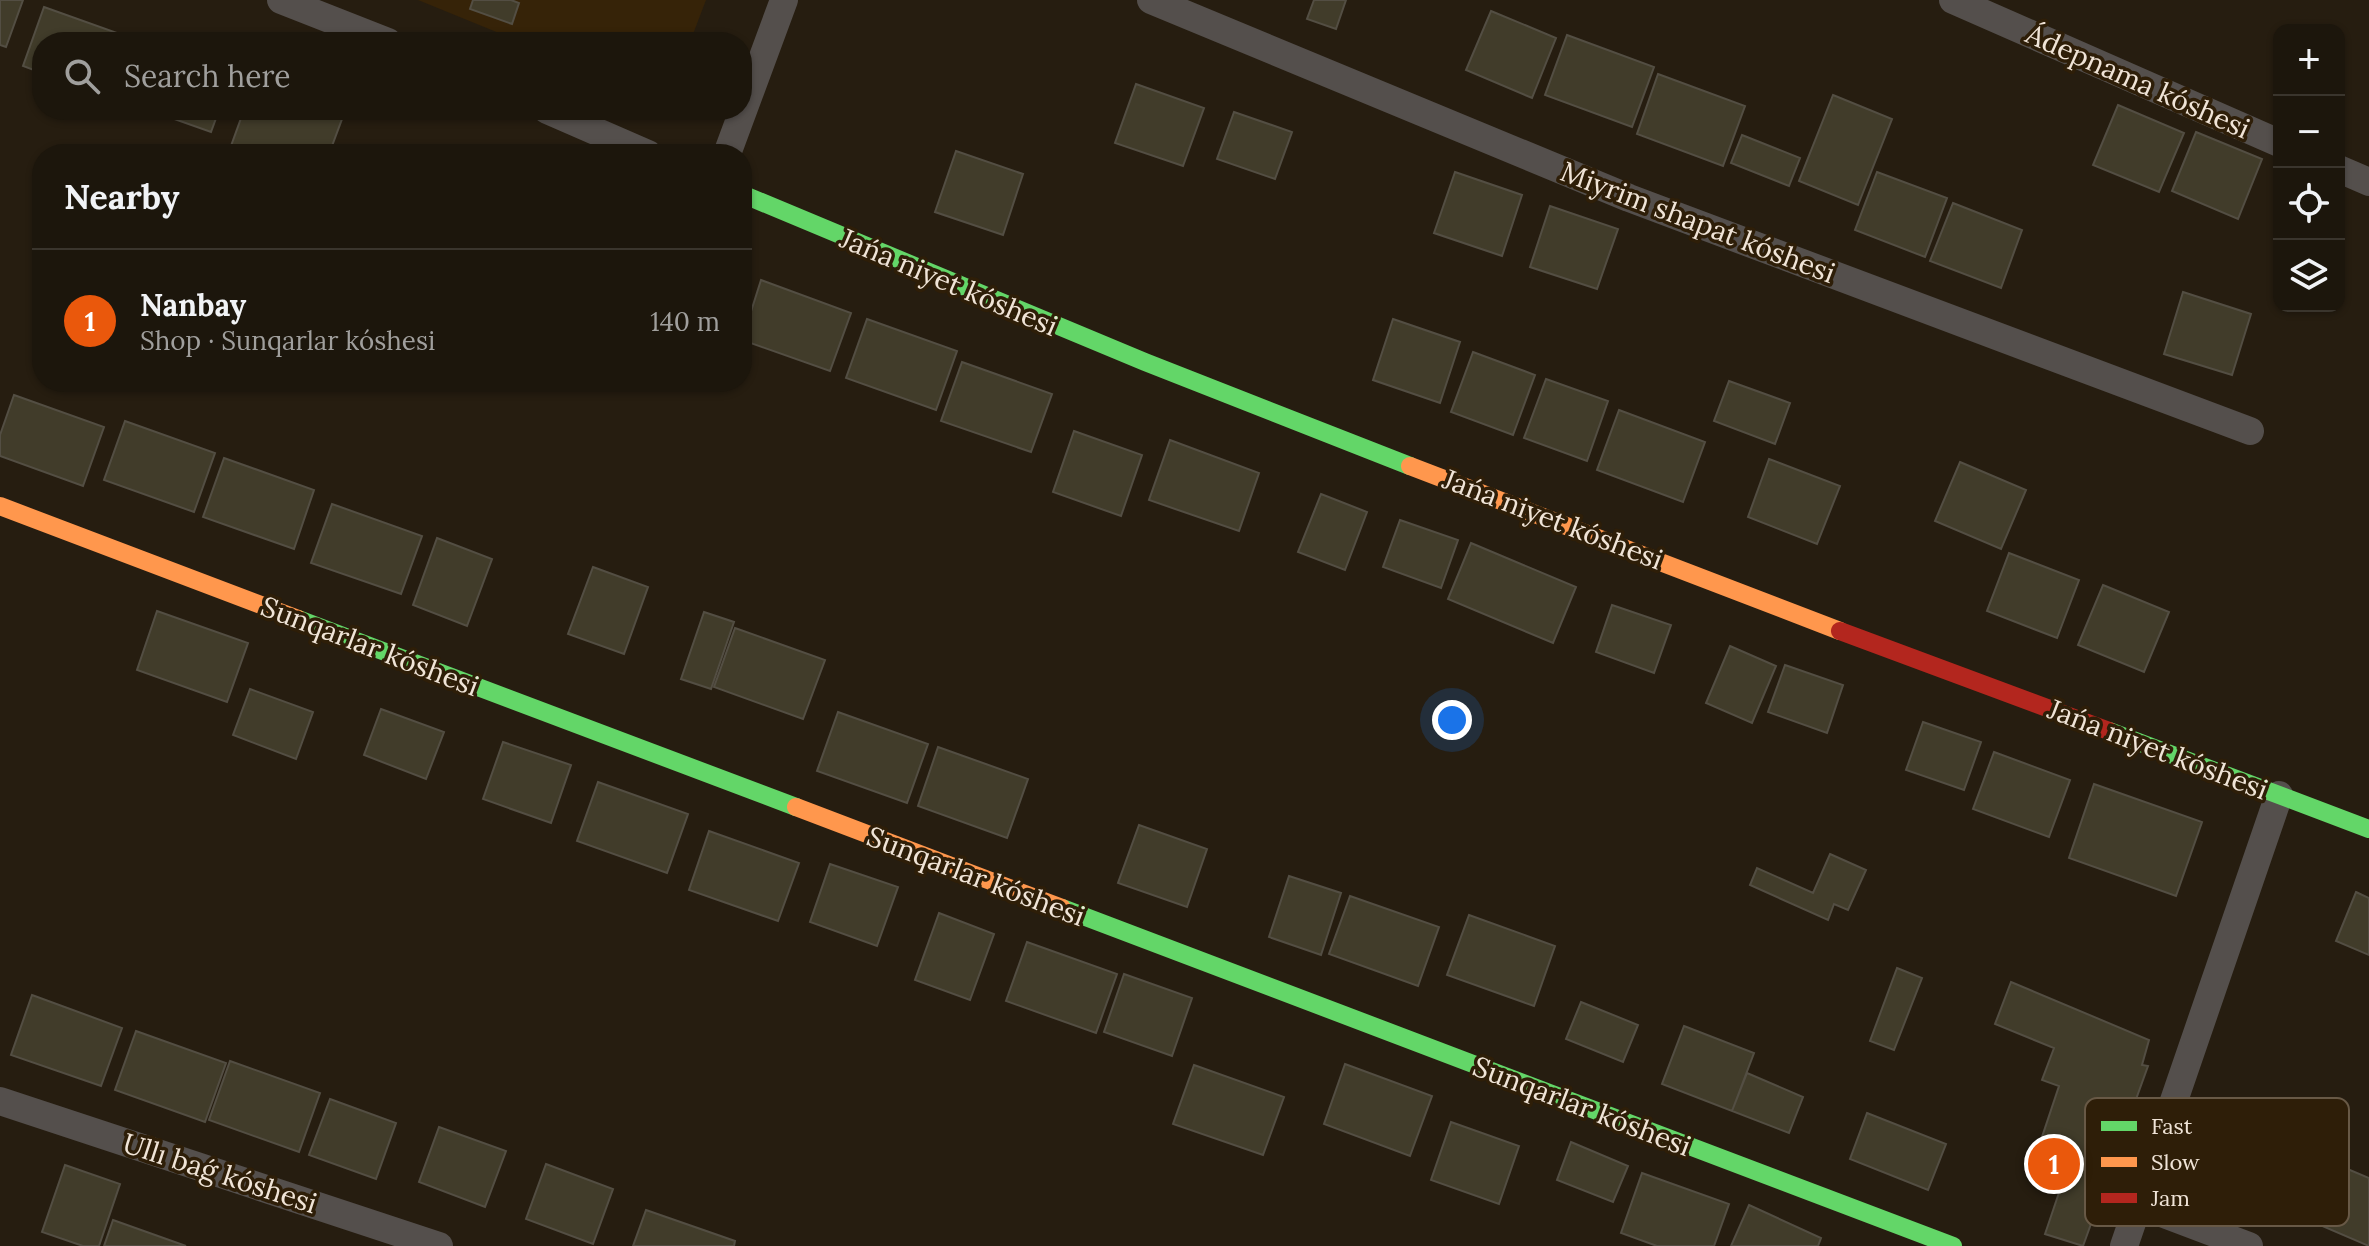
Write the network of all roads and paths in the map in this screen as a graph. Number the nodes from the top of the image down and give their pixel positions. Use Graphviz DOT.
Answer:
graph roads {
  1 [pos="281,0"];
  2 [pos="784,0"];
  3 [pos="1151,0"];
  4 [pos="1953,0"];
  5 [pos="363,32"];
  6 [pos="752,86"];
  7 [pos="570,120"];
  8 [pos="740,120"];
  9 [pos="2273,140"];
  10 [pos="625,144"];
  11 [pos="731,144"];
  12 [pos="2345,172"];
  13 [pos="2369,182"];
  14 [pos="752,198"];
  15 [pos="2250,431"];
  16 [pos="0,506"];
  17 [pos="2279,795"];
  18 [pos="2369,829"];
  19 [pos="2176,1098"];
  20 [pos="0,1101"];
  21 [pos="2132,1226"];
  22 [pos="2196,1226"];
  23 [pos="439,1246"];
  24 [pos="1953,1246"];
  25 [pos="2124,1246"];
  26 [pos="2249,1246"];
  1 -- 5 [label="street"];
  2 -- 6 [label="street"];
  3 -- 15 [label="street, Miyrim shapat kóshesi"];
  4 -- 9 [label="street, Ádepnama kóshesi"];
  7 -- 10 [label="street"];
  8 -- 11 [label="street"];
  12 -- 13 [label="street"];
  14 -- 17 [label="street, Jańa niyet kóshesi"];
  16 -- 24 [label="street, Sunqarlar kóshesi"];
  17 -- 18 [label="street, Jańa niyet kóshesi"];
  17 -- 19 [label="street"];
  20 -- 23 [label="street, Ullı baǵ kóshesi"];
  21 -- 25 [label="street"];
  22 -- 26 [label="street"];
}
